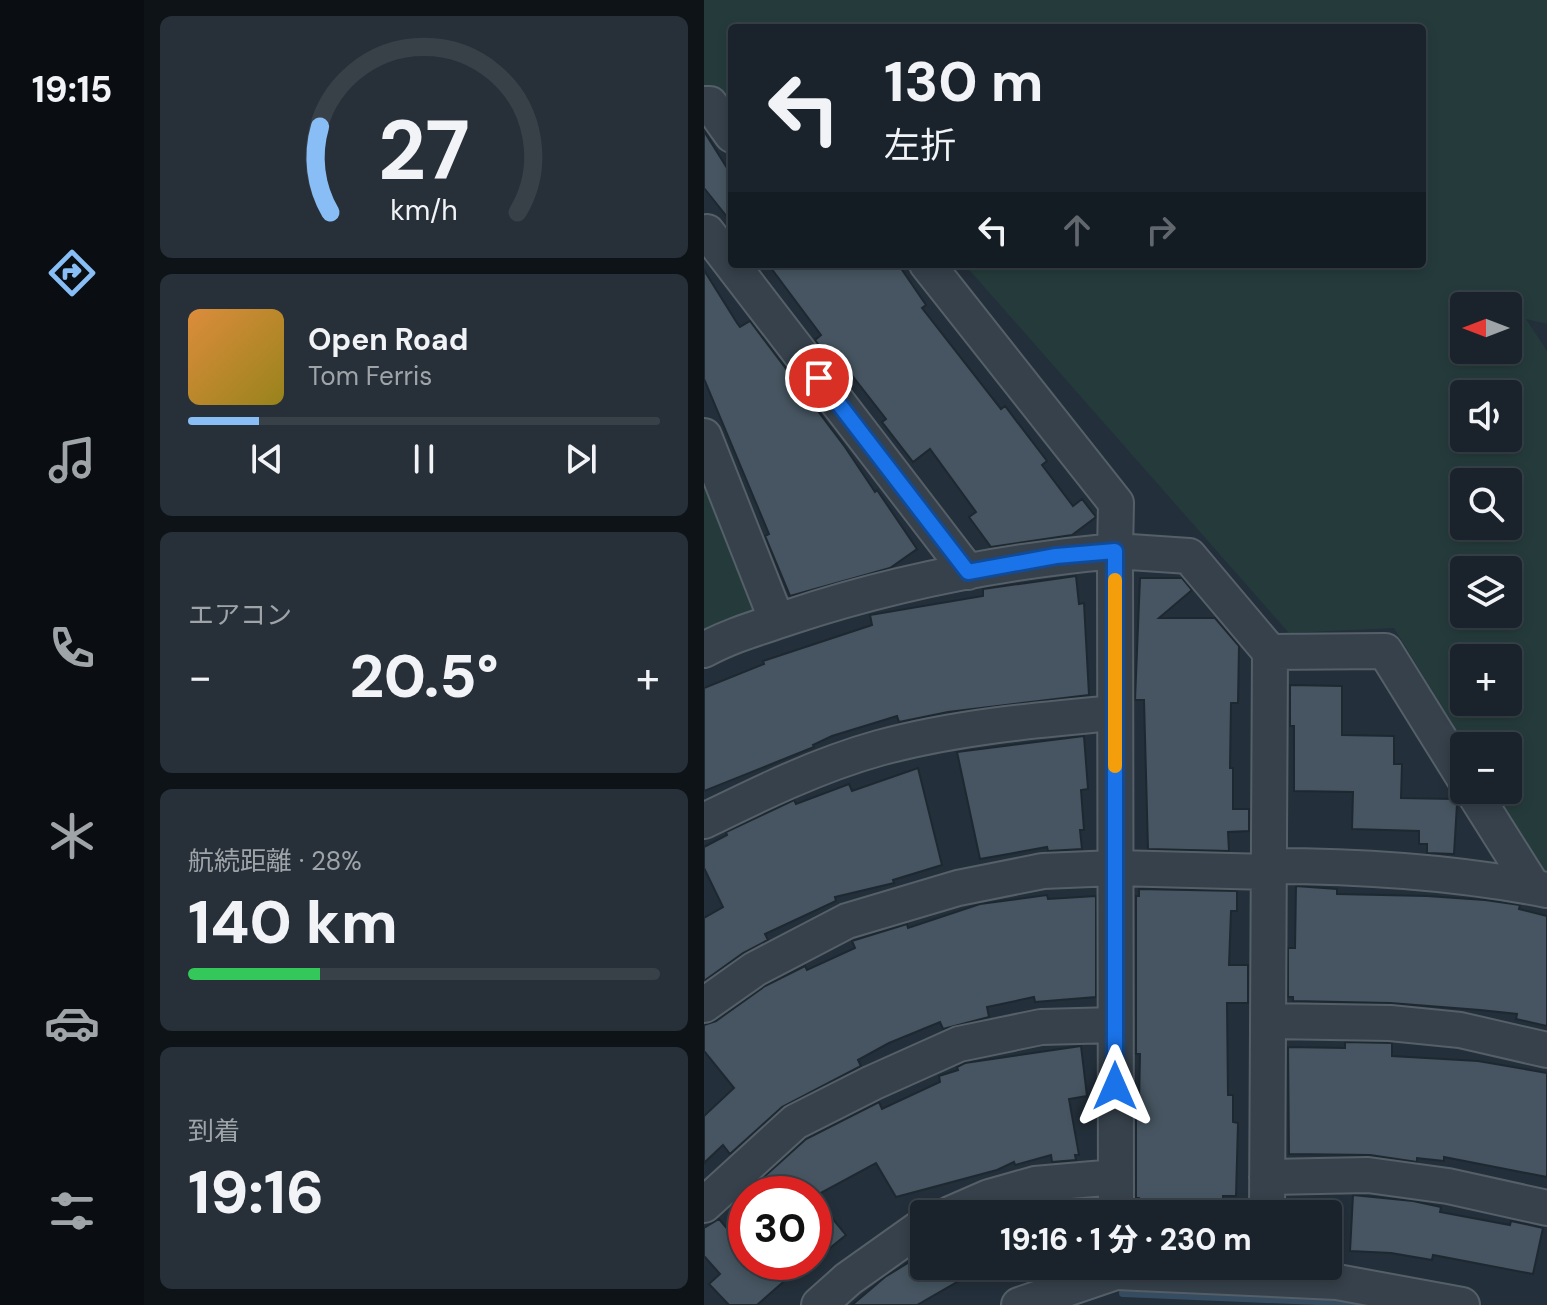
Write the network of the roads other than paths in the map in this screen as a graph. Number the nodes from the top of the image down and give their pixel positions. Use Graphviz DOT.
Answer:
graph roads {
  1 [pos="704,104"];
  2 [pos="728,129"];
  3 [pos="714,228"];
  4 [pos="728,247"];
  5 [pos="744,268"];
  6 [pos="930,268"];
  7 [pos="704,436"];
  8 [pos="1115,551"];
  9 [pos="968,572"];
  10 [pos="777,621"];
  11 [pos="704,650"];
  12 [pos="1270,652"];
  13 [pos="1115,713"];
  14 [pos="1450,755"];
  15 [pos="1482,804"];
  16 [pos="704,821"];
  17 [pos="1115,868"];
  18 [pos="1269,869"];
  19 [pos="1540,889"];
  20 [pos="704,1005"];
  21 [pos="1268,1021"];
  22 [pos="1115,1025"];
  23 [pos="1547,1050"];
  24 [pos="1116,1177"];
  25 [pos="1267,1177"];
  26 [pos="982,1200"];
  27 [pos="1116,1200"];
  28 [pos="1267,1200"];
  29 [pos="704,1205"];
  30 [pos="1547,1208"];
  31 [pos="910,1235"];
  32 [pos="1086,1280"];
  33 [pos="1323,1280"];
  34 [pos="819,1305"];
  35 [pos="1019,1305"];
  36 [pos="1462,1305"];
  1 -- 2 [label="street"];
  3 -- 4 [label="street"];
  5 -- 9 [label="street"];
  6 -- 8 [label="street"];
  7 -- 10 [label="street"];
  8 -- 9 [label="street"];
  8 -- 12 [label="street"];
  8 -- 13 [label="street"];
  9 -- 10 [label="street"];
  10 -- 11 [label="street"];
  12 -- 14 [label="street"];
  12 -- 18 [label="street"];
  13 -- 16 [label="street"];
  13 -- 17 [label="street"];
  15 -- 19 [label="street"];
  17 -- 18 [label="street"];
  17 -- 20 [label="street"];
  17 -- 22 [label="street"];
  18 -- 19 [label="street"];
  18 -- 21 [label="street"];
  21 -- 23 [label="street"];
  21 -- 25 [label="street"];
  22 -- 24 [label="street"];
  22 -- 29 [label="street"];
  24 -- 26 [label="street"];
  24 -- 27 [label="street"];
  25 -- 28 [label="street"];
  25 -- 30 [label="street"];
  31 -- 34 [label="street"];
  32 -- 35 [label="street"];
  33 -- 36 [label="street"];
}
